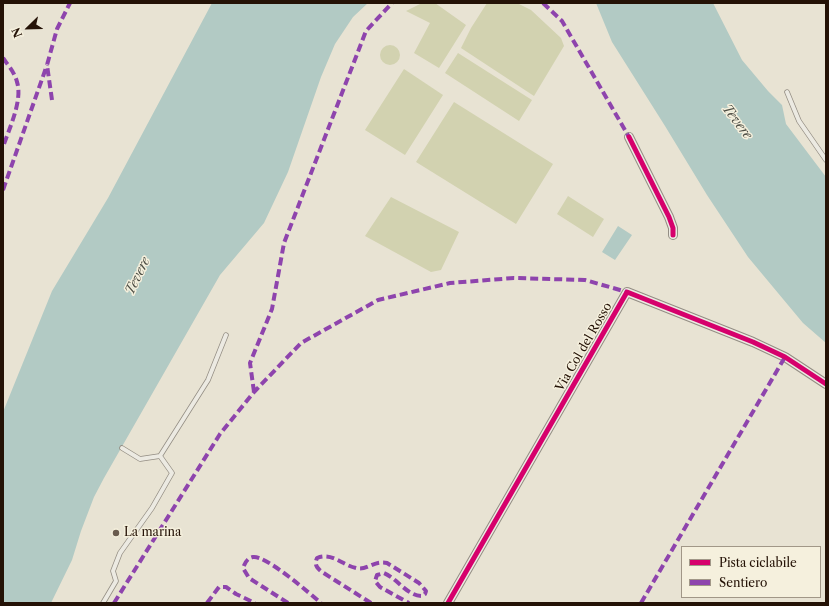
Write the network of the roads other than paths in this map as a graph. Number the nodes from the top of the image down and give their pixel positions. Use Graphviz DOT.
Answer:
graph roads {
  1 [pos="787,92"];
  2 [pos="629,137"];
  3 [pos="826,160"];
  4 [pos="673,235"];
  5 [pos="226,335"];
  6 [pos="826,384"];
  7 [pos="122,448"];
  8 [pos="160,456"];
  9 [pos="103,603"];
  10 [pos="448,603"];
  1 -- 3 [label="lane"];
  2 -- 4 [label="street"];
  5 -- 8 [label="lane"];
  6 -- 10 [label="street, Via Col del Rosso"];
  7 -- 8 [label="lane"];
  8 -- 9 [label="lane"];
}
